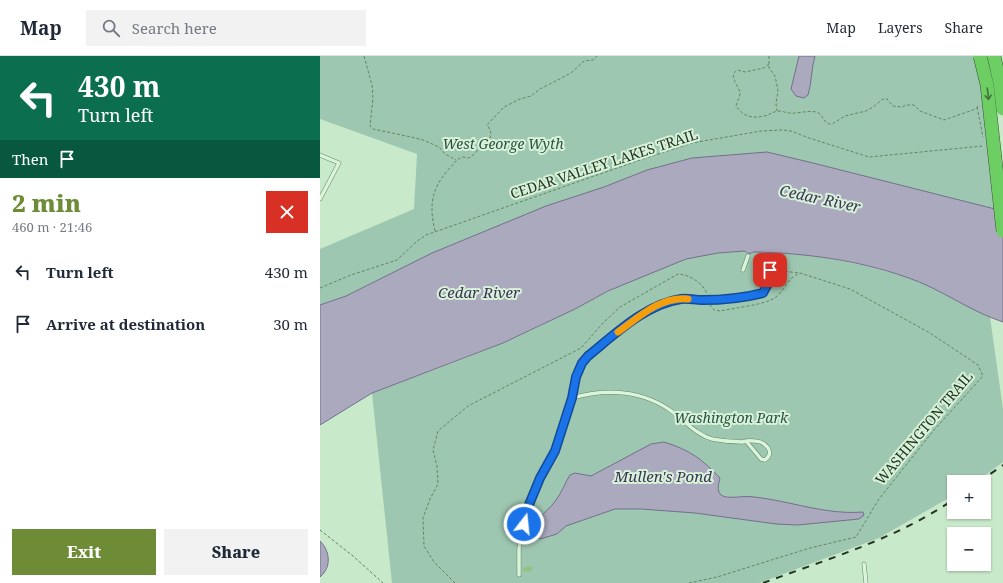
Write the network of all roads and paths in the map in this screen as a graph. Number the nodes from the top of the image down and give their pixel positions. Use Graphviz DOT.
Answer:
graph roads {
  1 [pos="364,56"];
  2 [pos="597,56"];
  3 [pos="769,56"];
  4 [pos="980,56"];
  5 [pos="994,56"];
  6 [pos="769,64"];
  7 [pos="767,66"];
  8 [pos="769,68"];
  9 [pos="984,104"];
  10 [pos="977,107"];
  11 [pos="1003,109"];
  12 [pos="777,111"];
  13 [pos="983,138"];
  14 [pos="984,146"];
  15 [pos="320,155"];
  16 [pos="456,160"];
  17 [pos="320,199"];
  18 [pos="435,231"];
  19 [pos="1003,231"];
  20 [pos="748,256"];
  21 [pos="743,270"];
  22 [pos="770,270"];
  23 [pos="800,273"];
  24 [pos="320,288"];
  25 [pos="708,300"];
  26 [pos="572,398"];
  27 [pos="746,441"];
  28 [pos="320,530"];
  29 [pos="864,564"];
  30 [pos="519,575"];
  31 [pos="383,583"];
  32 [pos="455,583"];
  33 [pos="689,583"];
  34 [pos="866,583"];
  1 -- 16 [label="path"];
  2 -- 16 [label="path"];
  3 -- 6 [label="path"];
  4 -- 19 [label="highway, one-way, bridge"];
  5 -- 11 [label="highway, bridge"];
  6 -- 7 [label="path"];
  6 -- 8 [label="path"];
  7 -- 8 [label="path"];
  7 -- 12 [label="path"];
  8 -- 12 [label="path"];
  9 -- 10 [label="path"];
  10 -- 12 [label="path"];
  10 -- 13 [label="path"];
  14 -- 18 [label="path, CEDAR VALLEY LAKES TRAIL"];
  15 -- 17 [label="lane"];
  16 -- 18 [label="path"];
  18 -- 24 [label="path, CEDAR VALLEY LAKES TRAIL"];
  20 -- 21 [label="lane"];
  22 -- 23 [label="path"];
  22 -- 25 [label="lane"];
  23 -- 25 [label="path"];
  23 -- 33 [label="path, WASHINGTON TRAIL"];
  25 -- 26 [label="lane"];
  25 -- 32 [label="path"];
  26 -- 27 [label="lane"];
  26 -- 30 [label="lane"];
  27 -- 27 [label="lane"];
  28 -- 31 [label="path"];
  29 -- 34 [label="lane"];
}
